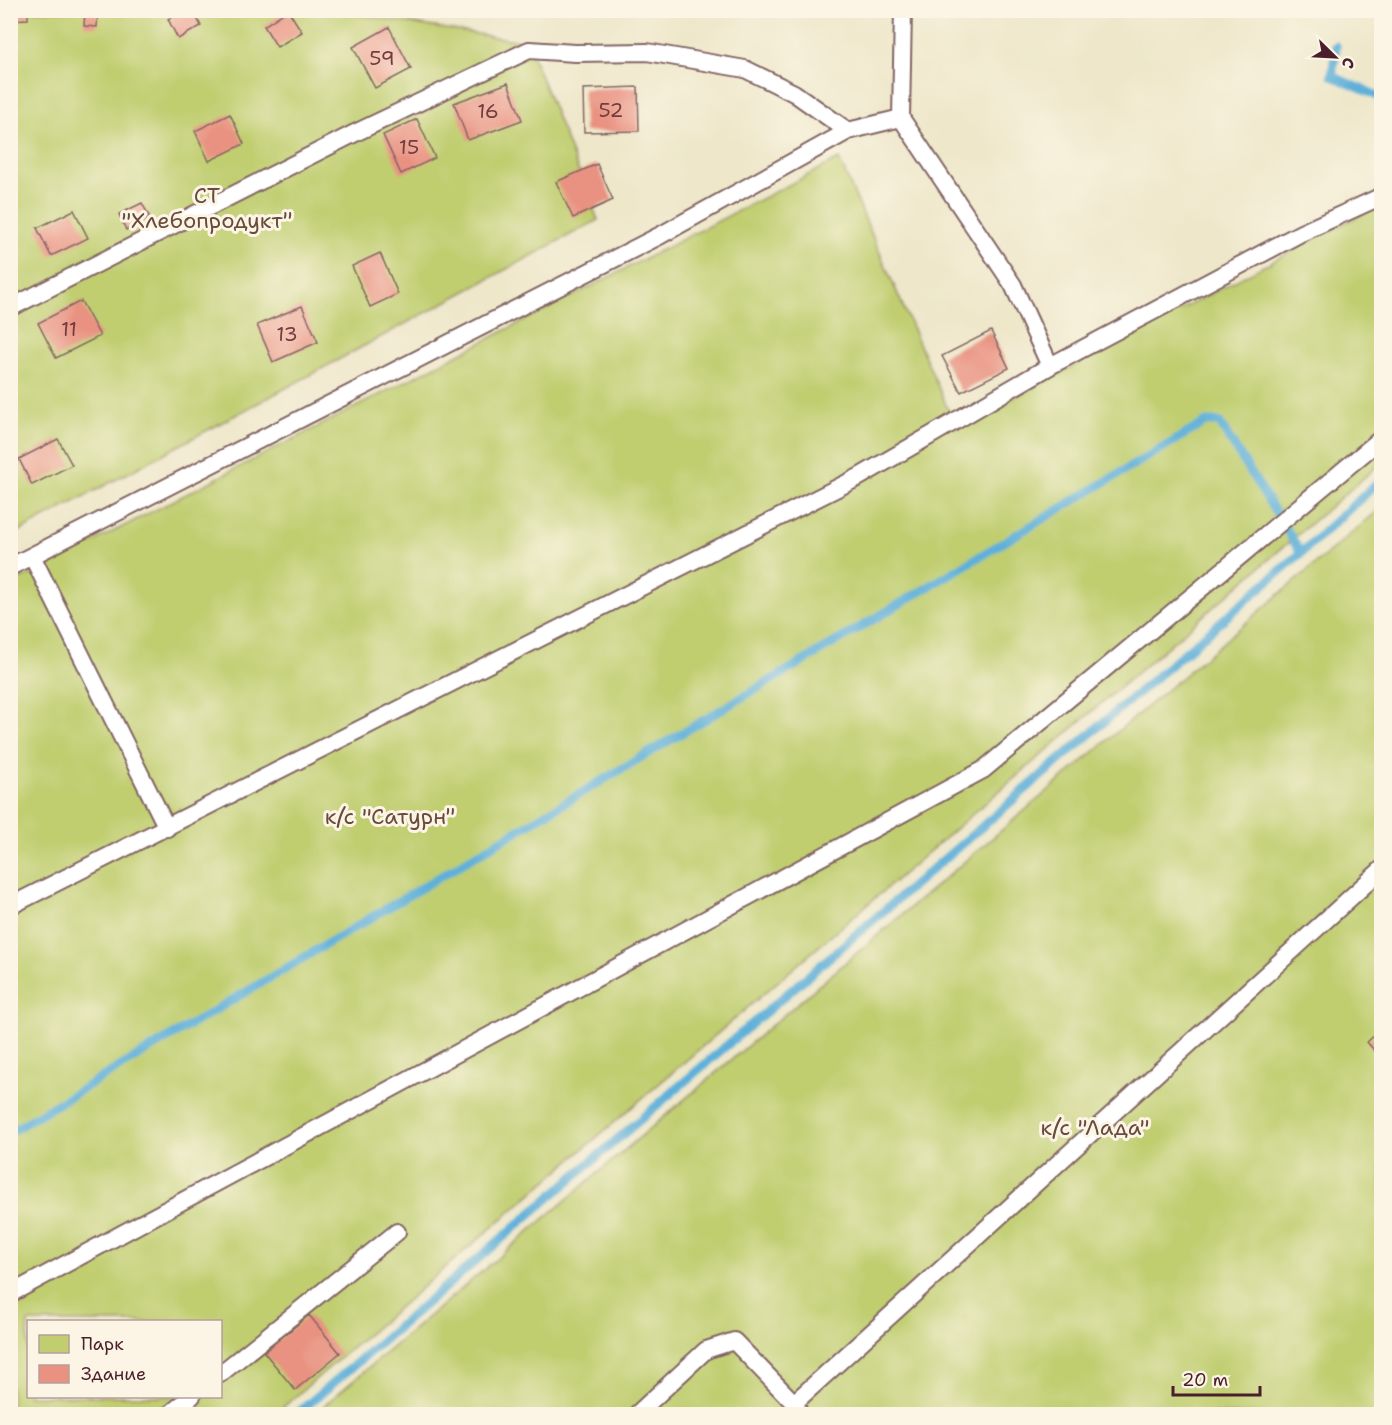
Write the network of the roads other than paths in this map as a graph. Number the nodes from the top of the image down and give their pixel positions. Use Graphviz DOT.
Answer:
graph roads {
  1 [pos="903,10"];
  2 [pos="901,118"];
  3 [pos="848,131"];
  4 [pos="1382,196"];
  5 [pos="10,308"];
  6 [pos="1050,366"];
  7 [pos="1382,438"];
  8 [pos="32,556"];
  9 [pos="10,567"];
  10 [pos="167,828"];
  11 [pos="1382,869"];
  12 [pos="10,906"];
  13 [pos="397,1232"];
  14 [pos="10,1294"];
  15 [pos="222,1372"];
  16 [pos="190,1398"];
  17 [pos="797,1409"];
  18 [pos="170,1414"];
  19 [pos="636,1414"];
  1 -- 2 [label="lane"];
  2 -- 3 [label="lane"];
  2 -- 6 [label="lane"];
  3 -- 5 [label="lane"];
  3 -- 8 [label="lane"];
  4 -- 6 [label="lane"];
  6 -- 10 [label="lane"];
  7 -- 14 [label="lane"];
  8 -- 9 [label="lane"];
  8 -- 10 [label="lane"];
  10 -- 12 [label="lane"];
  11 -- 17 [label="lane"];
  13 -- 15 [label="lane"];
  16 -- 18 [label="lane"];
  17 -- 19 [label="lane"];
}
